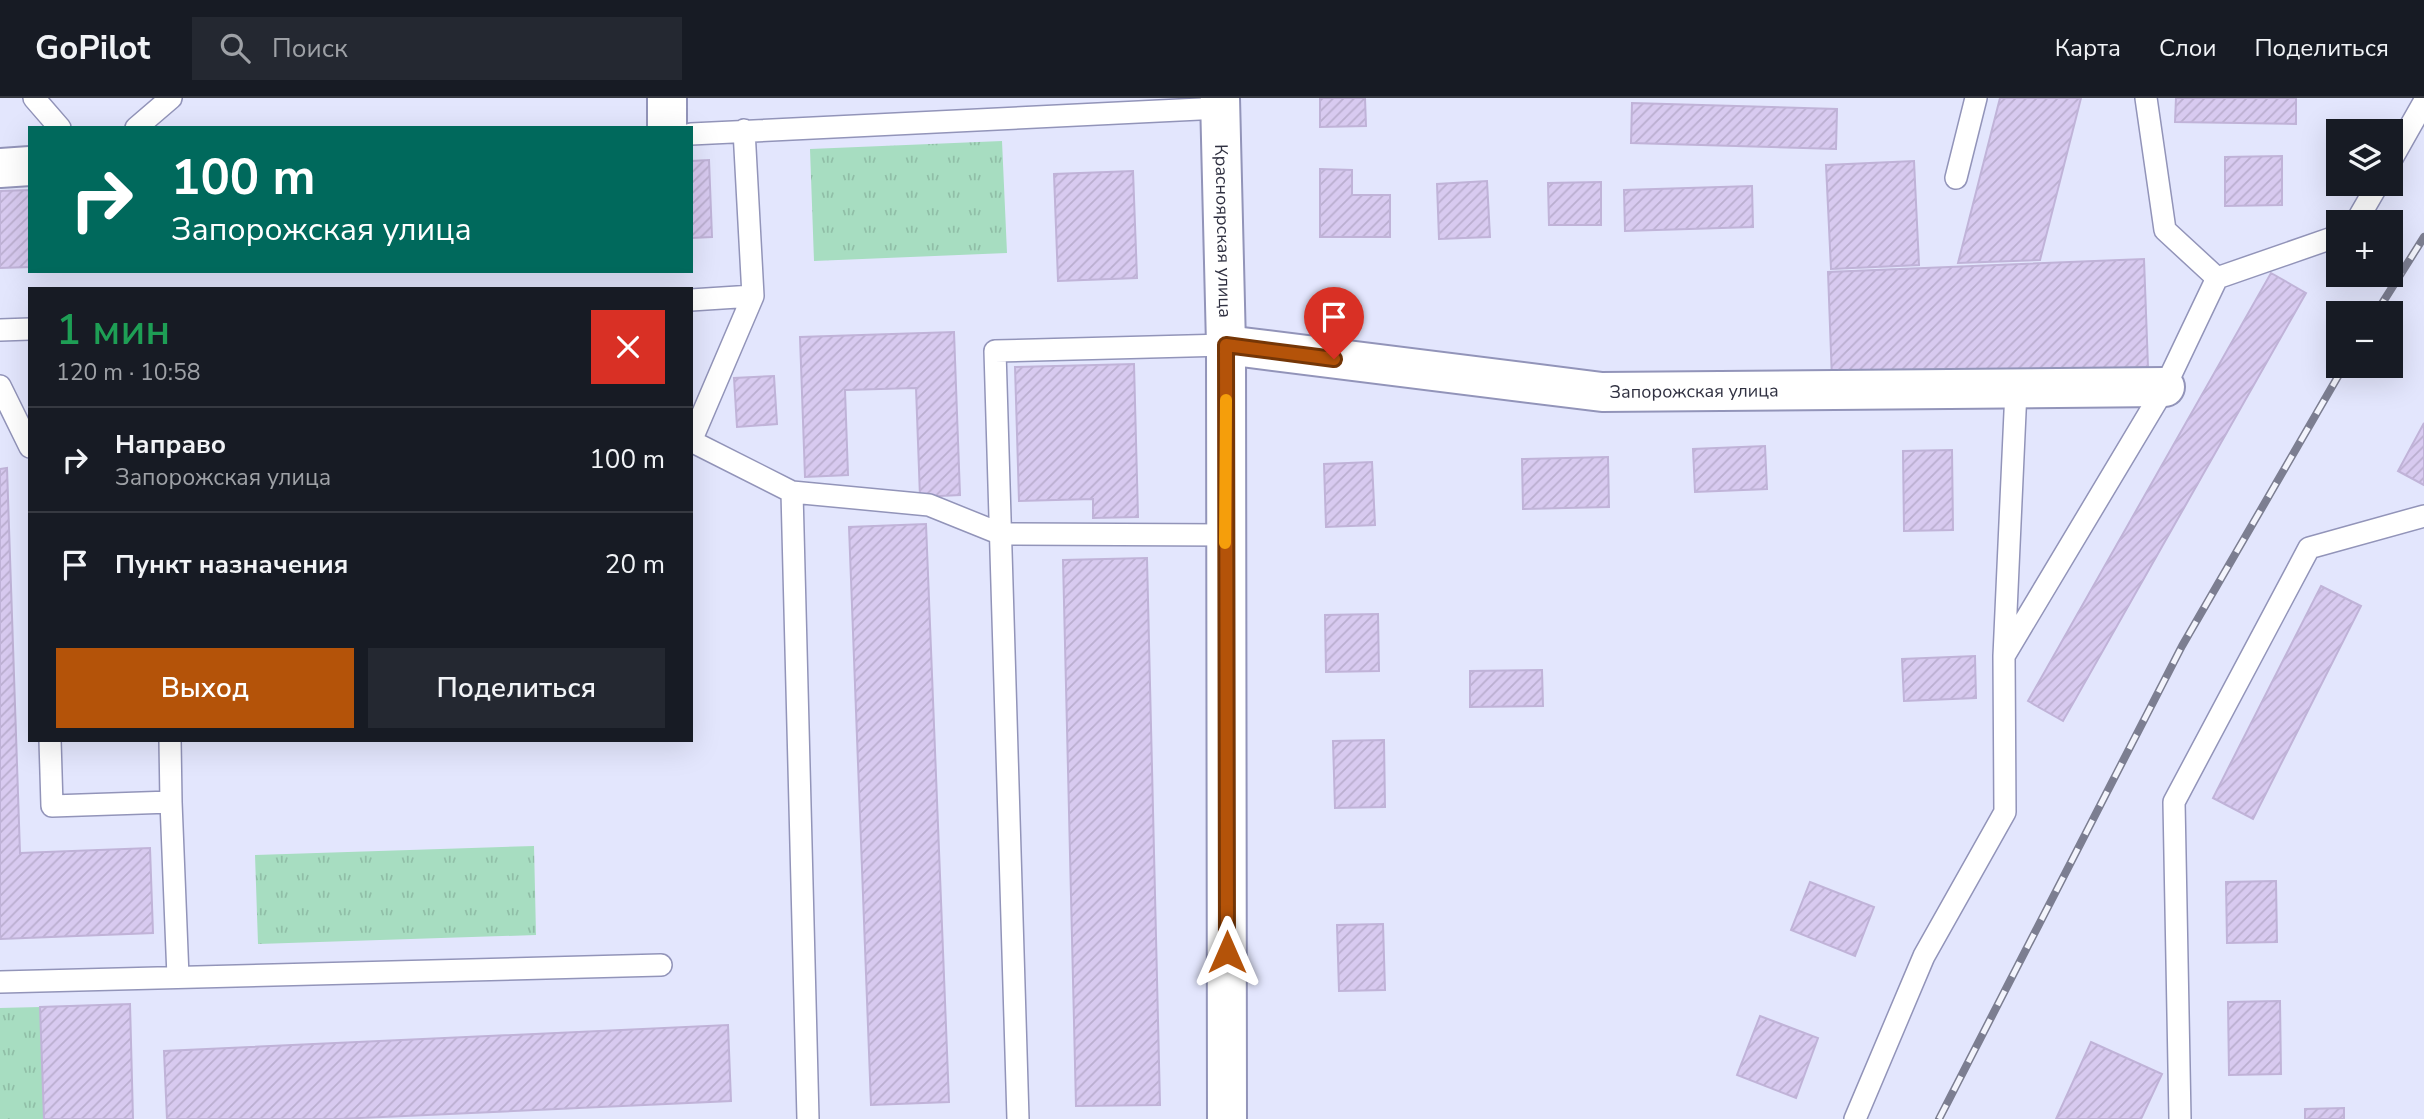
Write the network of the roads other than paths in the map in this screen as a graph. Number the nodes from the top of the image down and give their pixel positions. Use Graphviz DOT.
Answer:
graph roads {
  1 [pos="34,98"];
  2 [pos="171,98"];
  3 [pos="667,98"];
  4 [pos="1976,98"];
  5 [pos="2146,98"];
  6 [pos="2424,102"];
  7 [pos="1220,103"];
  8 [pos="58,126"];
  9 [pos="138,126"];
  10 [pos="667,126"];
  11 [pos="744,130"];
  12 [pos="693,134"];
  13 [pos="2403,139"];
  14 [pos="28,166"];
  15 [pos="0,168"];
  16 [pos="1956,178"];
  17 [pos="2326,240"];
  18 [pos="2217,278"];
  19 [pos="753,296"];
  20 [pos="693,300"];
  21 [pos="28,329"];
  22 [pos="0,330"];
  23 [pos="1226,345"];
  24 [pos="0,386"];
  25 [pos="2165,387"];
  26 [pos="2016,390"];
  27 [pos="693,436"];
  28 [pos="693,442"];
  29 [pos="28,443"];
  30 [pos="792,492"];
  31 [pos="2424,516"];
  32 [pos="1001,534"];
  33 [pos="1225,535"];
  34 [pos="2004,656"];
  35 [pos="50,742"];
  36 [pos="170,742"];
  37 [pos="171,802"];
  38 [pos="661,965"];
  39 [pos="178,976"];
  40 [pos="0,982"];
  41 [pos="808,1119"];
  42 [pos="1018,1119"];
  43 [pos="1227,1119"];
  44 [pos="1855,1119"];
  45 [pos="2180,1119"];
  1 -- 8 [label="lane"];
  2 -- 9 [label="lane"];
  3 -- 10 [label="street"];
  4 -- 16 [label="lane"];
  5 -- 18 [label="lane"];
  6 -- 13 [label="lane"];
  7 -- 11 [label="lane"];
  7 -- 23 [label="street, Красноярская улица"];
  11 -- 12 [label="lane"];
  11 -- 19 [label="lane"];
  14 -- 15 [label="street"];
  17 -- 18 [label="lane"];
  18 -- 25 [label="lane"];
  19 -- 20 [label="lane"];
  19 -- 27 [label="lane"];
  21 -- 22 [label="lane"];
  23 -- 26 [label="street, Запорожская улица"];
  23 -- 32 [label="lane"];
  23 -- 33 [label="street, Красноярская улица"];
  24 -- 29 [label="lane"];
  25 -- 26 [label="street, Запорожская улица"];
  25 -- 34 [label="lane"];
  26 -- 34 [label="lane"];
  28 -- 30 [label="lane"];
  30 -- 32 [label="lane"];
  30 -- 41 [label="lane"];
  31 -- 45 [label="lane"];
  32 -- 33 [label="lane"];
  32 -- 42 [label="lane"];
  33 -- 43 [label="street, Красноярская улица"];
  34 -- 44 [label="lane"];
  35 -- 37 [label="lane"];
  36 -- 37 [label="lane"];
  37 -- 39 [label="lane"];
  38 -- 39 [label="lane"];
  39 -- 40 [label="lane"];
}
